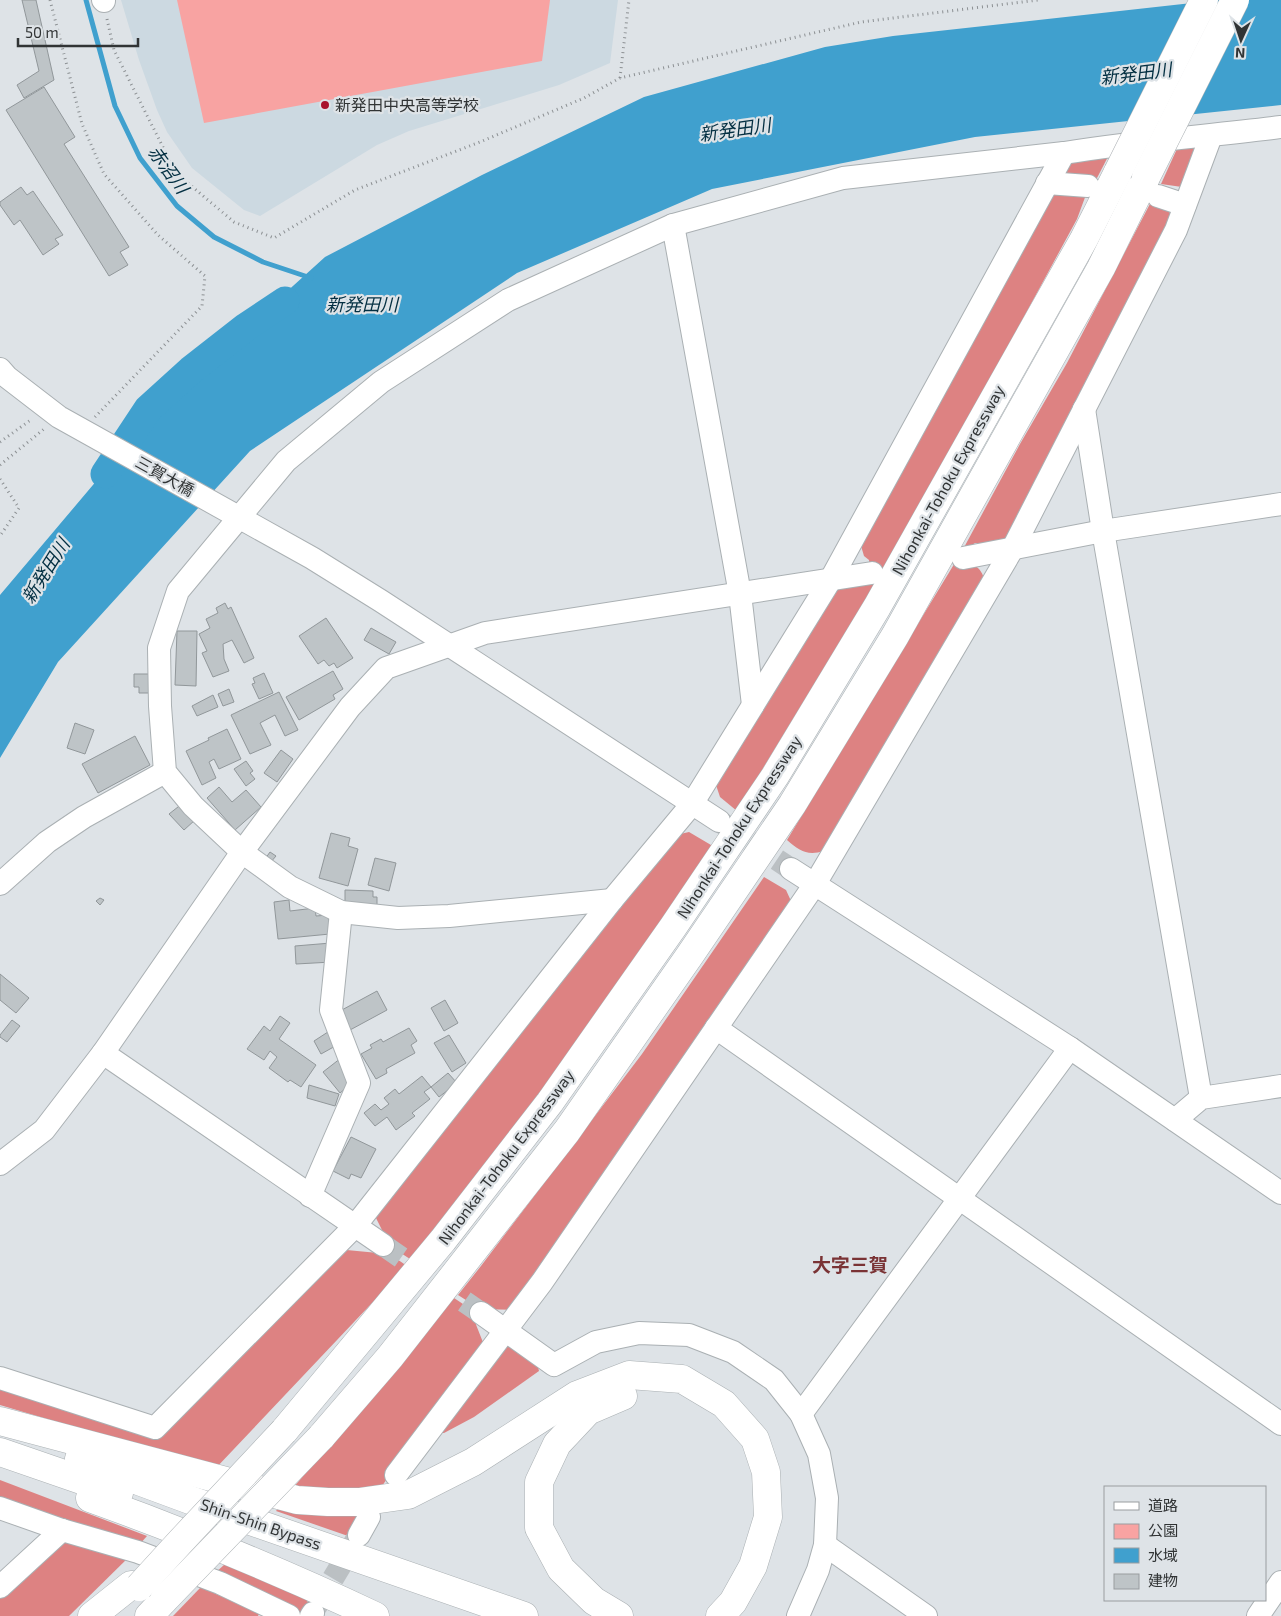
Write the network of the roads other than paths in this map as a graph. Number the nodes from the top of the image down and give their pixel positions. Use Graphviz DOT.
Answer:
graph roads {
  1 [pos="1204,0"];
  2 [pos="1235,0"];
  3 [pos="1281,127"];
  4 [pos="1211,136"];
  5 [pos="1064,153"];
  6 [pos="1047,183"];
  7 [pos="1088,186"];
  8 [pos="1152,187"];
  9 [pos="1186,205"];
  10 [pos="673,225"];
  11 [pos="0,369"];
  12 [pos="1084,409"];
  13 [pos="1281,504"];
  14 [pos="232,514"];
  15 [pos="1103,531"];
  16 [pos="1013,548"];
  17 [pos="963,558"];
  18 [pos="872,573"];
  19 [pos="830,579"];
  20 [pos="740,594"];
  21 [pos="451,647"];
  22 [pos="753,705"];
  23 [pos="165,772"];
  24 [pos="692,804"];
  25 [pos="719,821"];
  26 [pos="242,852"];
  27 [pos="791,869"];
  28 [pos="0,884"];
  29 [pos="814,884"];
  30 [pos="612,900"];
  31 [pos="341,912"];
  32 [pos="716,1028"];
  33 [pos="1070,1048"];
  34 [pos="103,1053"];
  35 [pos="1281,1086"];
  36 [pos="1201,1098"];
  37 [pos="1174,1120"];
  38 [pos="0,1164"];
  39 [pos="1281,1193"];
  40 [pos="310,1196"];
  41 [pos="960,1198"];
  42 [pos="355,1226"];
  43 [pos="383,1245"];
  44 [pos="481,1312"];
  45 [pos="506,1330"];
  46 [pos="0,1378"];
  47 [pos="801,1414"];
  48 [pos="0,1420"];
  49 [pos="1281,1424"];
  50 [pos="0,1429"];
  51 [pos="0,1452"];
  52 [pos="0,1466"];
  53 [pos="396,1476"];
  54 [pos="0,1508"];
  55 [pos="62,1530"];
  56 [pos="825,1545"];
  57 [pos="1281,1582"];
  58 [pos="135,1586"];
  59 [pos="0,1587"];
  60 [pos="724,1604"];
  61 [pos="156,1608"];
  62 [pos="280,1614"];
  63 [pos="92,1616"];
  64 [pos="110,1616"];
  65 [pos="375,1616"];
  66 [pos="467,1616"];
  67 [pos="524,1616"];
  68 [pos="619,1616"];
  69 [pos="700,1616"];
  70 [pos="798,1616"];
  71 [pos="926,1616"];
  72 [pos="1258,1616"];
  1 -- 58 [label="highway, Nihonkai-Tohoku Expressway, bridge"];
  2 -- 8 [label="highway, Nihonkai-Tohoku Expressway, bridge"];
  3 -- 4 [label="street"];
  4 -- 5 [label="street"];
  4 -- 9 [label="street"];
  5 -- 6 [label="street"];
  5 -- 10 [label="street"];
  6 -- 7 [label="street"];
  6 -- 19 [label="street"];
  8 -- 9 [label="street"];
  8 -- 61 [label="highway, Nihonkai-Tohoku Expressway, bridge"];
  9 -- 12 [label="street"];
  10 -- 14 [label="street"];
  10 -- 20 [label="street"];
  11 -- 14 [label="street, 三賀大橋"];
  12 -- 15 [label="street"];
  12 -- 16 [label="street"];
  13 -- 15 [label="street"];
  14 -- 21 [label="street, 三賀大橋"];
  14 -- 23 [label="street"];
  15 -- 16 [label="street"];
  15 -- 36 [label="street"];
  16 -- 17 [label="street"];
  16 -- 29 [label="street"];
  18 -- 19 [label="street"];
  19 -- 20 [label="street"];
  19 -- 22 [label="street"];
  20 -- 21 [label="street"];
  20 -- 22 [label="street"];
  21 -- 24 [label="street, 三賀大橋"];
  21 -- 26 [label="street"];
  22 -- 24 [label="street"];
  23 -- 26 [label="street"];
  23 -- 28 [label="street"];
  24 -- 25 [label="street, 三賀大橋"];
  24 -- 30 [label="street"];
  26 -- 31 [label="street"];
  26 -- 34 [label="street"];
  27 -- 29 [label="street"];
  29 -- 32 [label="street"];
  29 -- 33 [label="street"];
  30 -- 31 [label="street"];
  30 -- 42 [label="street"];
  31 -- 40 [label="street"];
  32 -- 41 [label="street"];
  32 -- 45 [label="street"];
  33 -- 37 [label="street"];
  33 -- 41 [label="street"];
  34 -- 38 [label="street"];
  34 -- 40 [label="street"];
  35 -- 36 [label="street"];
  36 -- 37 [label="street"];
  37 -- 39 [label="street"];
  40 -- 42 [label="street"];
  41 -- 47 [label="street"];
  41 -- 49 [label="street"];
  42 -- 43 [label="street"];
  42 -- 46 [label="street"];
  44 -- 45 [label="street"];
  45 -- 47 [label="street"];
  45 -- 53 [label="street"];
  47 -- 56 [label="street"];
  48 -- 60 [label="highway"];
  50 -- 67 [label="highway, Shin-Shin Bypass"];
  51 -- 66 [label="highway, Shin-Shin Bypass"];
  52 -- 65 [label="highway"];
  54 -- 55 [label="street"];
  55 -- 59 [label="street"];
  55 -- 62 [label="street"];
  56 -- 70 [label="street"];
  56 -- 71 [label="street"];
  57 -- 72 [label="street"];
  58 -- 63 [label="highway"];
  58 -- 64 [label="highway"];
  60 -- 68 [label="highway"];
  60 -- 69 [label="highway"];
}
